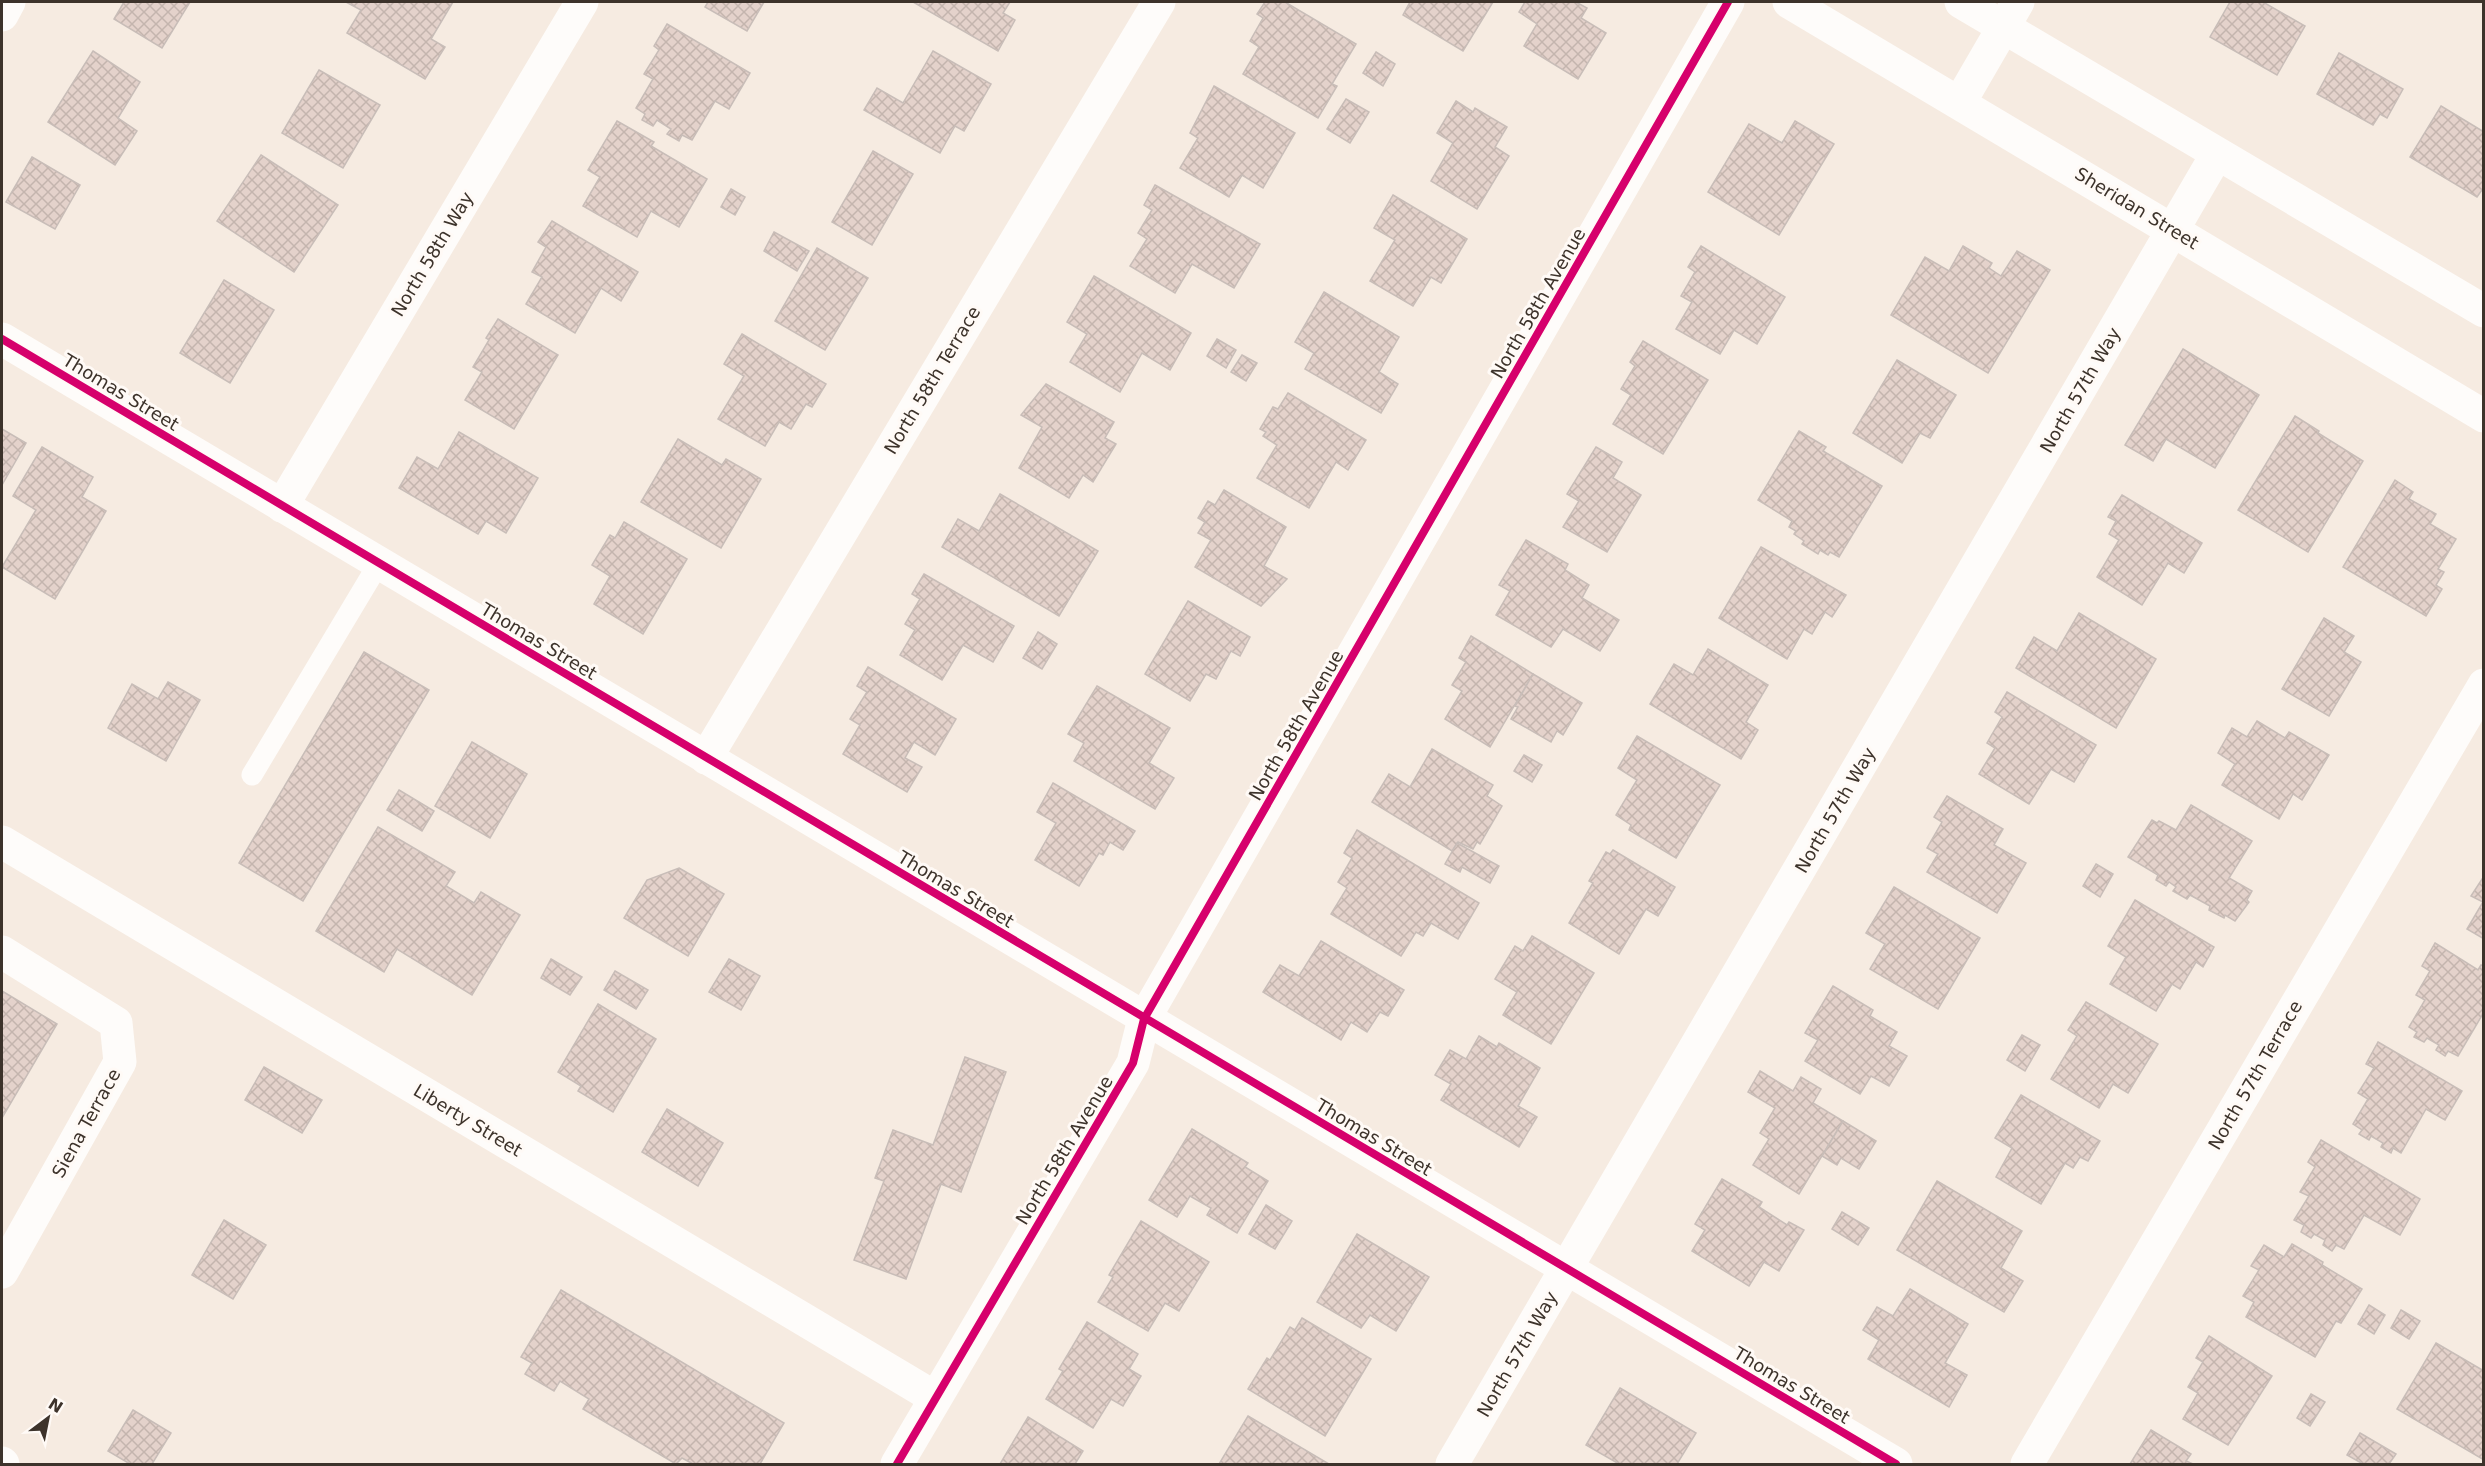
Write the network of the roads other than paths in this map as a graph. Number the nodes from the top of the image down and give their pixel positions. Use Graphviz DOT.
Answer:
graph roads {
  1 [pos="9,2"];
  2 [pos="582,2"];
  3 [pos="1159,2"];
  4 [pos="1728,2"];
  5 [pos="1789,2"];
  6 [pos="1961,2"];
  7 [pos="2011,14"];
  8 [pos="2,15"];
  9 [pos="1960,102"];
  10 [pos="2217,154"];
  11 [pos="2173,230"];
  12 [pos="2484,311"];
  13 [pos="2,339"];
  14 [pos="2484,416"];
  15 [pos="282,506"];
  16 [pos="379,563"];
  17 [pos="2484,685"];
  18 [pos="706,758"];
  19 [pos="252,775"];
  20 [pos="2,842"];
  21 [pos="2,952"];
  22 [pos="1144,1018"];
  23 [pos="1567,1269"];
  24 [pos="2,1272"];
  25 [pos="934,1397"];
  26 [pos="897,1464"];
  27 [pos="1452,1464"];
  28 [pos="1896,1464"];
  29 [pos="2027,1464"];
  1 -- 8 [label="street"];
  2 -- 15 [label="street, North 58th Way"];
  3 -- 18 [label="street, North 58th Terrace"];
  4 -- 22 [label="street, North 58th Avenue"];
  5 -- 9 [label="street, Sheridan Street"];
  6 -- 7 [label="street"];
  7 -- 9 [label="street"];
  7 -- 10 [label="street"];
  9 -- 11 [label="street, Sheridan Street"];
  10 -- 11 [label="street, North 57th Way"];
  10 -- 12 [label="street"];
  11 -- 14 [label="street, Sheridan Street"];
  11 -- 23 [label="street, North 57th Way"];
  13 -- 15 [label="street, Thomas Street"];
  15 -- 16 [label="street, Thomas Street"];
  16 -- 18 [label="street, Thomas Street"];
  16 -- 19 [label="lane"];
  17 -- 29 [label="street, North 57th Terrace"];
  18 -- 22 [label="street, Thomas Street"];
  20 -- 25 [label="street, Liberty Street"];
  21 -- 24 [label="street, Siena Terrace"];
  22 -- 23 [label="street, Thomas Street"];
  22 -- 25 [label="street, North 58th Avenue"];
  23 -- 27 [label="street, North 57th Way"];
  23 -- 28 [label="street, Thomas Street"];
  25 -- 26 [label="street, North 58th Avenue"];
}
